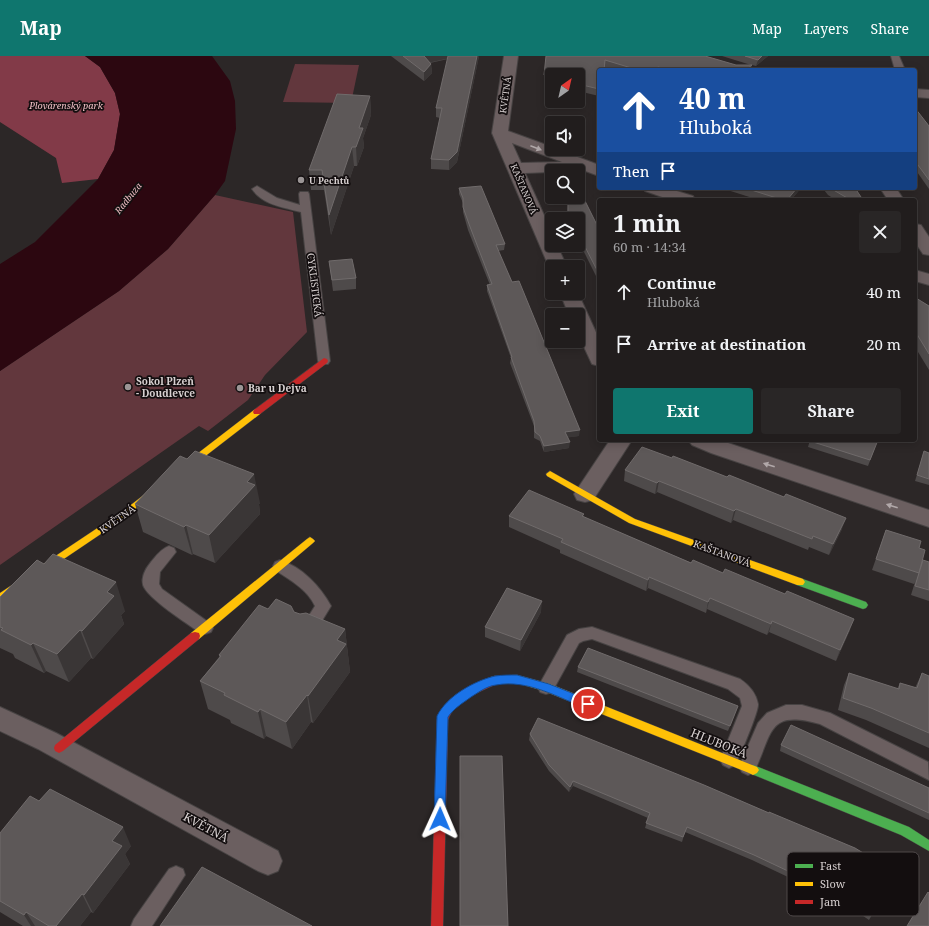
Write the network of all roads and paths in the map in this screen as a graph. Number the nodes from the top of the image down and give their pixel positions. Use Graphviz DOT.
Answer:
graph roads {
  1 [pos="511,56"];
  2 [pos="895,56"];
  3 [pos="899,68"];
  4 [pos="917,93"];
  5 [pos="929,94"];
  6 [pos="500,134"];
  7 [pos="515,168"];
  8 [pos="592,169"];
  9 [pos="257,189"];
  10 [pos="657,190"];
  11 [pos="304,194"];
  12 [pos="681,198"];
  13 [pos="306,210"];
  14 [pos="917,232"];
  15 [pos="929,250"];
  16 [pos="555,260"];
  17 [pos="917,276"];
  18 [pos="929,280"];
  19 [pos="572,300"];
  20 [pos="597,356"];
  21 [pos="324,361"];
  22 [pos="620,442"];
  23 [pos="703,442"];
  24 [pos="550,474"];
  25 [pos="585,494"];
  26 [pos="929,519"];
  27 [pos="310,542"];
  28 [pos="169,552"];
  29 [pos="280,566"];
  30 [pos="0,598"];
  31 [pos="863,605"];
  32 [pos="205,628"];
  33 [pos="305,635"];
  34 [pos="546,687"];
  35 [pos="0,718"];
  36 [pos="59,748"];
  37 [pos="729,760"];
  38 [pos="748,767"];
  39 [pos="929,772"];
  40 [pos="929,846"];
  41 [pos="268,860"];
  42 [pos="176,875"];
  43 [pos="141,926"];
  44 [pos="438,926"];
  1 -- 6 [label="street, KVĚTNÁ"];
  2 -- 3 [label="lane"];
  4 -- 5 [label="street"];
  6 -- 7 [label="street, KAŠTANOVÁ"];
  6 -- 8 [label="street, one-way"];
  7 -- 8 [label="street"];
  7 -- 16 [label="street, KAŠTANOVÁ"];
  9 -- 13 [label="lane"];
  10 -- 12 [label="street"];
  11 -- 13 [label="lane, CYKLISTICKÁ"];
  13 -- 21 [label="lane, CYKLISTICKÁ"];
  14 -- 15 [label="street"];
  17 -- 18 [label="street"];
  19 -- 20 [label="street"];
  21 -- 30 [label="street, KVĚTNÁ"];
  22 -- 25 [label="street"];
  26 -- 23 [label="street, one-way"];
  24 -- 25 [label="street, KAŠTANOVÁ"];
  25 -- 31 [label="street, KAŠTANOVÁ"];
  27 -- 29 [label="street"];
  28 -- 32 [label="lane"];
  29 -- 32 [label="street"];
  29 -- 33 [label="lane"];
  32 -- 36 [label="street"];
  34 -- 37 [label="street, HLUBOKÁ"];
  34 -- 37 [label="lane"];
  34 -- 44 [label="street, HLUBOKÁ"];
  35 -- 36 [label="street, KVĚTNÁ"];
  36 -- 41 [label="street, KVĚTNÁ"];
  37 -- 38 [label="street, HLUBOKÁ"];
  38 -- 39 [label="lane"];
  38 -- 40 [label="street, HLUBOKÁ"];
  42 -- 43 [label="lane"];
}
